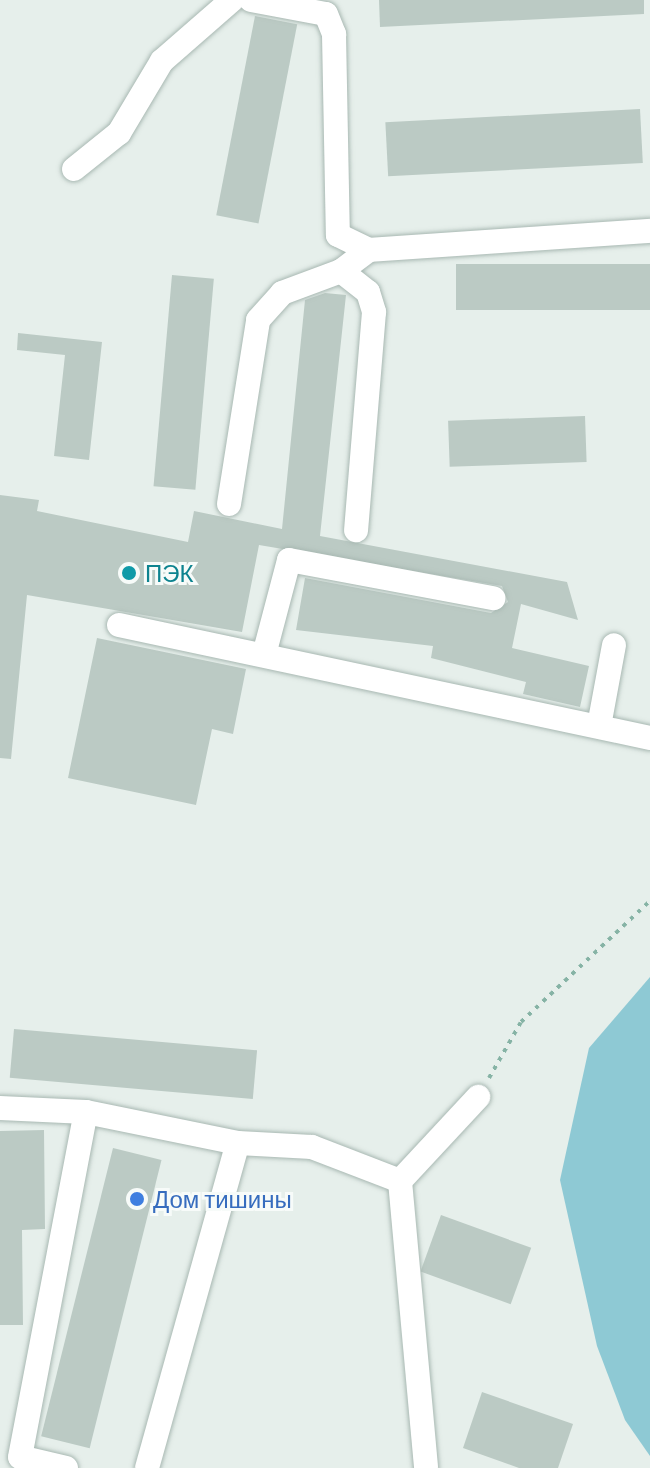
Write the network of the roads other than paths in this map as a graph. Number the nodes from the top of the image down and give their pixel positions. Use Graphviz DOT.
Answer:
graph roads {
  1 [pos="232,0"];
  2 [pos="251,0"];
  3 [pos="331,7"];
  4 [pos="74,169"];
  5 [pos="650,231"];
  6 [pos="369,250"];
  7 [pos="341,271"];
  8 [pos="229,504"];
  9 [pos="356,530"];
  10 [pos="493,598"];
  11 [pos="119,625"];
  12 [pos="614,645"];
  13 [pos="265,651"];
  14 [pos="599,726"];
  15 [pos="650,738"];
  16 [pos="478,1097"];
  17 [pos="0,1108"];
  18 [pos="86,1112"];
  19 [pos="238,1143"];
  20 [pos="400,1181"];
  21 [pos="66,1468"];
  22 [pos="147,1468"];
  23 [pos="426,1468"];
  1 -- 4 [label="lane"];
  2 -- 3 [label="lane"];
  3 -- 6 [label="lane"];
  5 -- 6 [label="lane"];
  6 -- 7 [label="lane"];
  7 -- 8 [label="lane"];
  7 -- 9 [label="lane"];
  10 -- 13 [label="lane"];
  11 -- 13 [label="lane"];
  12 -- 14 [label="lane"];
  13 -- 14 [label="lane"];
  14 -- 15 [label="lane"];
  16 -- 20 [label="lane"];
  17 -- 18 [label="lane"];
  18 -- 19 [label="lane"];
  18 -- 21 [label="lane"];
  19 -- 20 [label="lane"];
  19 -- 22 [label="lane"];
  20 -- 23 [label="lane"];
}
